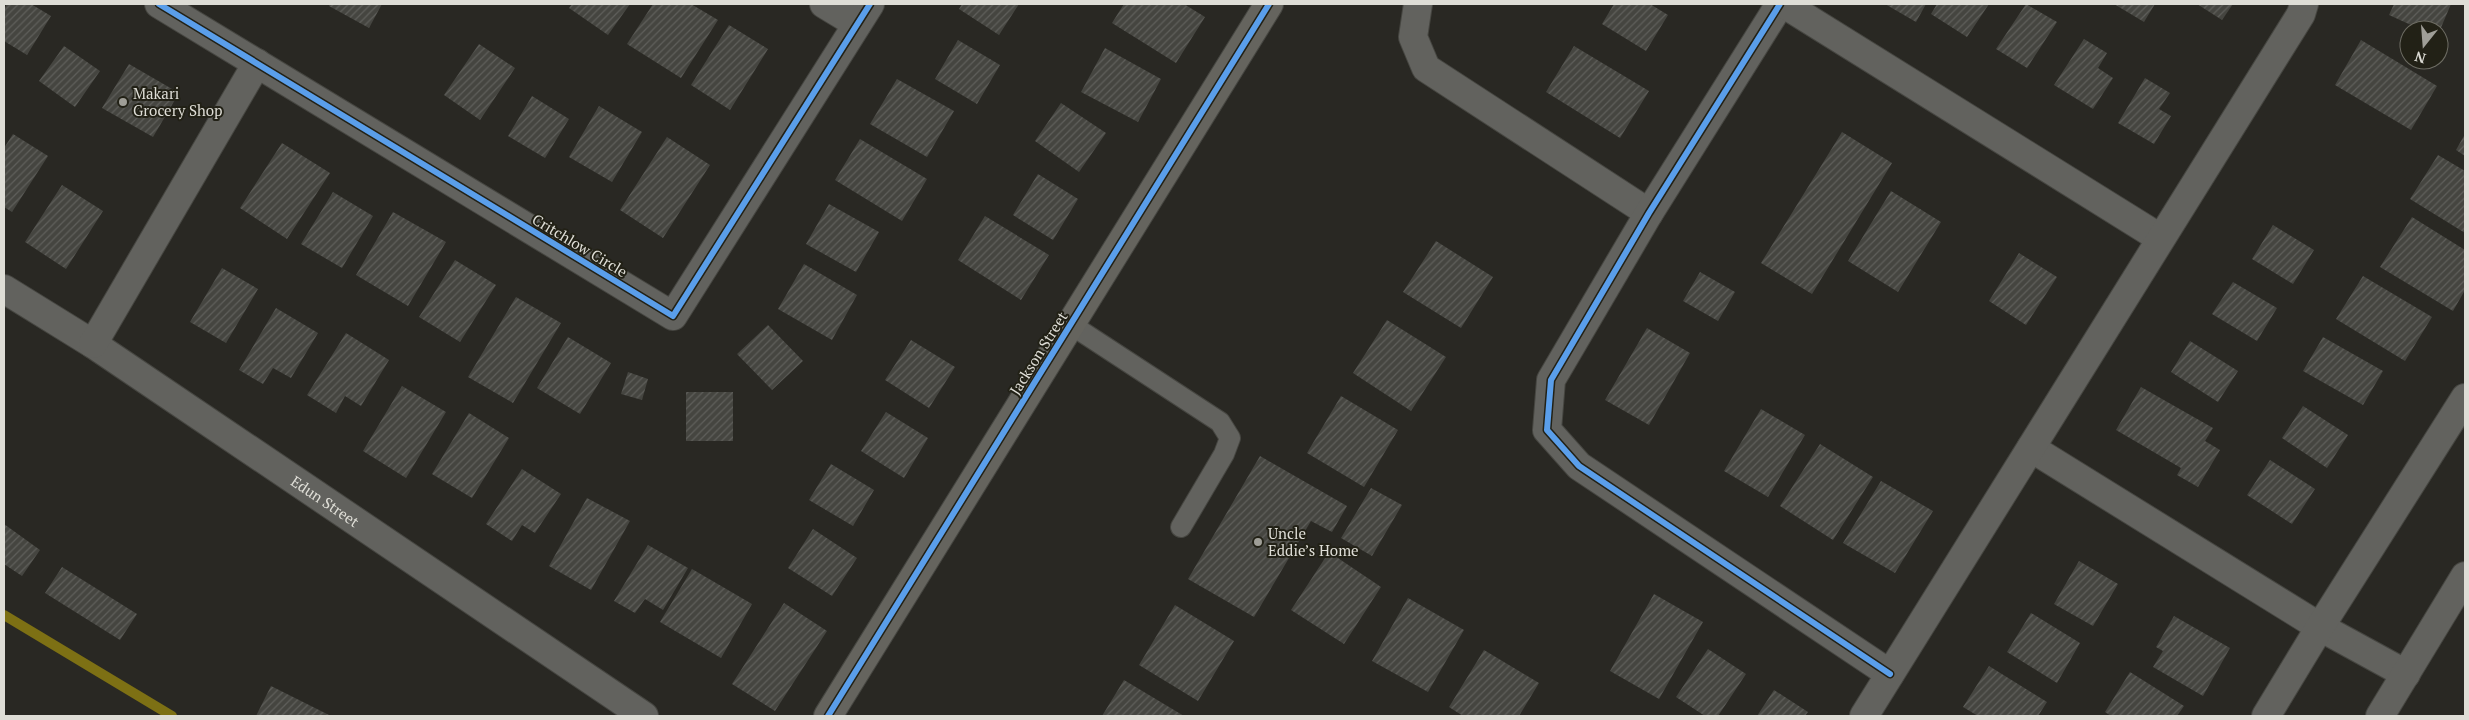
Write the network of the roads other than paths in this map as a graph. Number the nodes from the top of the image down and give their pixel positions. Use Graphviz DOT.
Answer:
graph roads {
  1 [pos="159,4"];
  2 [pos="824,4"];
  3 [pos="1269,4"];
  4 [pos="1418,4"];
  5 [pos="1782,4"];
  6 [pos="2304,4"];
  7 [pos="864,14"];
  8 [pos="257,63"];
  9 [pos="1649,213"];
  10 [pos="2160,238"];
  11 [pos="4,289"];
  12 [pos="1070,324"];
  13 [pos="93,344"];
  14 [pos="2465,398"];
  15 [pos="2031,448"];
  16 [pos="1181,526"];
  17 [pos="2465,576"];
  18 [pos="2320,627"];
  19 [pos="1890,674"];
  20 [pos="2406,674"];
  21 [pos="644,716"];
  22 [pos="828,716"];
  23 [pos="1864,716"];
  24 [pos="2266,716"];
  25 [pos="2380,716"];
  1 -- 8 [label="street, Critchlow Circle"];
  2 -- 7 [label="street"];
  3 -- 12 [label="street, Jackson Street"];
  4 -- 9 [label="street"];
  5 -- 9 [label="street"];
  5 -- 10 [label="street"];
  6 -- 10 [label="street"];
  7 -- 8 [label="street, Critchlow Circle"];
  8 -- 13 [label="street"];
  9 -- 19 [label="street"];
  10 -- 15 [label="street"];
  11 -- 13 [label="street, Edun Street"];
  12 -- 16 [label="lane"];
  12 -- 22 [label="street, Jackson Street"];
  13 -- 21 [label="street, Edun Street"];
  14 -- 18 [label="street"];
  15 -- 18 [label="street"];
  15 -- 19 [label="street"];
  17 -- 20 [label="street"];
  18 -- 20 [label="street"];
  18 -- 24 [label="street"];
  19 -- 23 [label="street"];
  20 -- 25 [label="street"];
}
